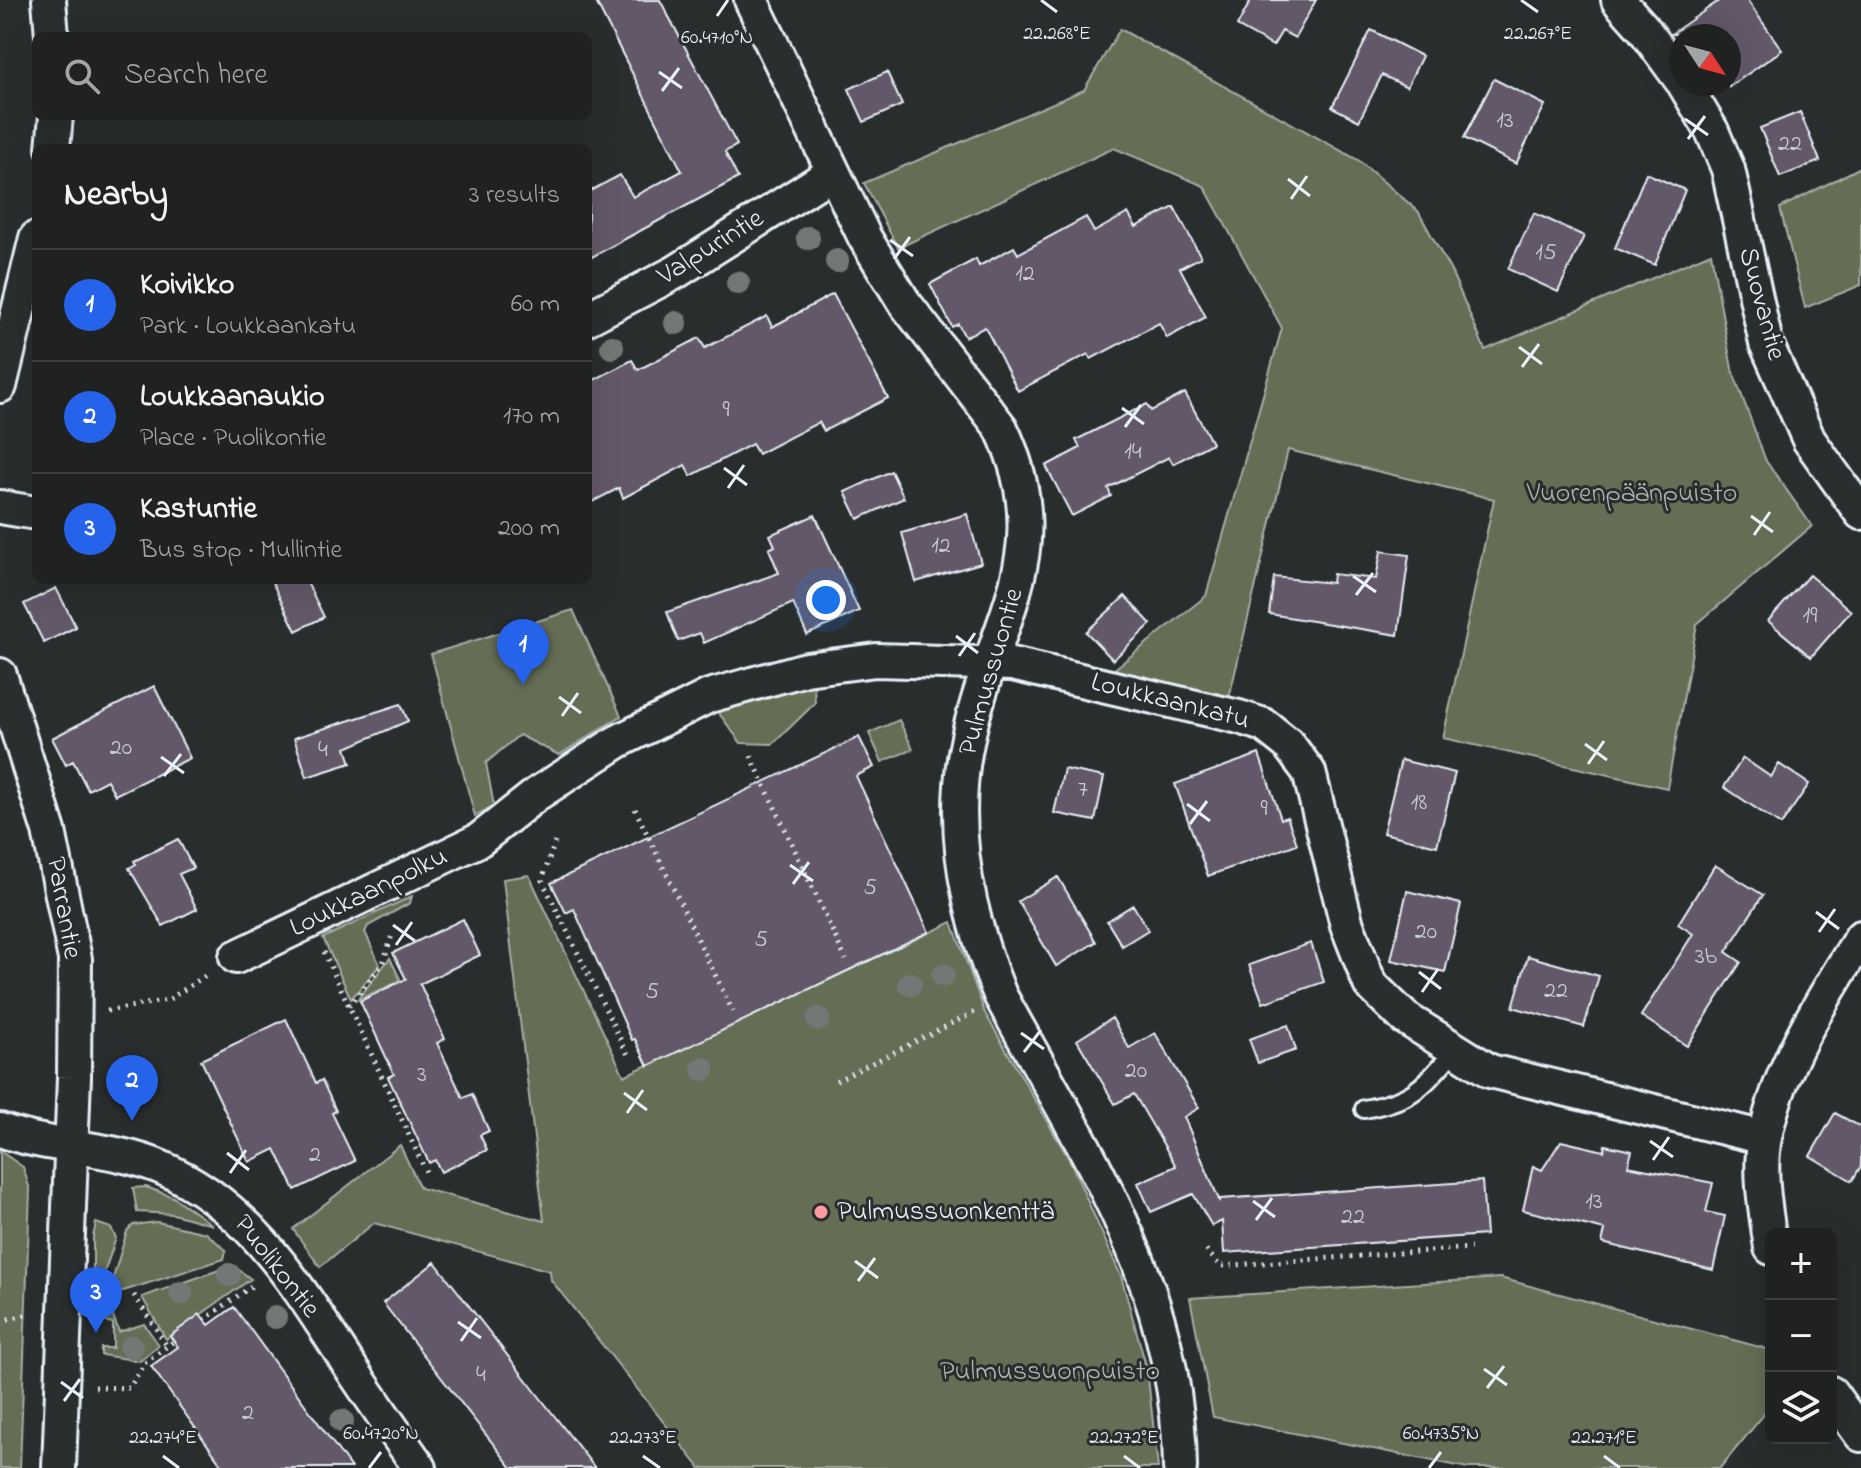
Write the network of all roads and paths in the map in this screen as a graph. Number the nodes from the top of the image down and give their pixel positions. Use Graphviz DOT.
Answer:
graph roads {
  1 [pos="49,0"];
  2 [pos="751,0"];
  3 [pos="1618,0"];
  4 [pos="52,32"];
  5 [pos="1669,65"];
  6 [pos="1691,96"];
  7 [pos="56,120"];
  8 [pos="53,144"];
  9 [pos="832,173"];
  10 [pos="32,254"];
  11 [pos="592,316"];
  12 [pos="0,386"];
  13 [pos="0,507"];
  14 [pos="32,512"];
  15 [pos="1861,513"];
  16 [pos="992,663"];
  17 [pos="0,675"];
  18 [pos="751,756"];
  19 [pos="635,809"];
  20 [pos="499,827"];
  21 [pos="555,842"];
  22 [pos="310,922"];
  23 [pos="393,932"];
  24 [pos="1861,937"];
  25 [pos="236,957"];
  26 [pos="846,960"];
  27 [pos="1000,995"];
  28 [pos="349,1006"];
  29 [pos="733,1012"];
  30 [pos="76,1015"];
  31 [pos="1456,1049"];
  32 [pos="630,1059"];
  33 [pos="836,1081"];
  34 [pos="1364,1109"];
  35 [pos="0,1130"];
  36 [pos="1765,1138"];
  37 [pos="71,1149"];
  38 [pos="427,1174"];
  39 [pos="1768,1228"];
  40 [pos="1471,1248"];
  41 [pos="1206,1250"];
  42 [pos="260,1280"];
  43 [pos="134,1295"];
  44 [pos="30,1314"];
  45 [pos="204,1320"];
  46 [pos="0,1321"];
  47 [pos="174,1341"];
  48 [pos="167,1346"];
  49 [pos="95,1387"];
  50 [pos="1837,1401"];
  51 [pos="1861,1435"];
  52 [pos="59,1468"];
  53 [pos="420,1468"];
  54 [pos="1180,1468"];
  1 -- 4 [label="street"];
  2 -- 9 [label="street, Pulmussuontie"];
  3 -- 5 [label="street, Suovantie"];
  6 -- 15 [label="street, Suovantie"];
  7 -- 8 [label="street"];
  9 -- 11 [label="street, Valpurintie"];
  9 -- 16 [label="street, Pulmussuontie"];
  10 -- 12 [label="street"];
  13 -- 14 [label="street"];
  16 -- 20 [label="street, Loukkaankatu"];
  16 -- 27 [label="street, Pulmussuontie"];
  16 -- 31 [label="street, Loukkaankatu"];
  17 -- 30 [label="street, Parrantie"];
  18 -- 26 [label="path"];
  19 -- 29 [label="path"];
  20 -- 22 [label="street, Loukkaanpolku"];
  21 -- 32 [label="path"];
  22 -- 25 [label="street, Loukkaanpolku"];
  22 -- 28 [label="path"];
  23 -- 28 [label="path"];
  24 -- 36 [label="street"];
  25 -- 30 [label="path"];
  27 -- 33 [label="path"];
  27 -- 54 [label="street, Pulmussuontie"];
  28 -- 38 [label="path"];
  30 -- 37 [label="street, Parrantie"];
  31 -- 34 [label="lane"];
  31 -- 36 [label="street, Loukkaankatu"];
  35 -- 37 [label="street, Puolikontie"];
  36 -- 39 [label="street"];
  37 -- 52 [label="street, Parrantie"];
  37 -- 53 [label="street, Puolikontie"];
  40 -- 41 [label="path"];
  42 -- 45 [label="path"];
  43 -- 48 [label="path"];
  44 -- 46 [label="path"];
  47 -- 48 [label="path"];
  48 -- 49 [label="path"];
  50 -- 51 [label="street"];
}
